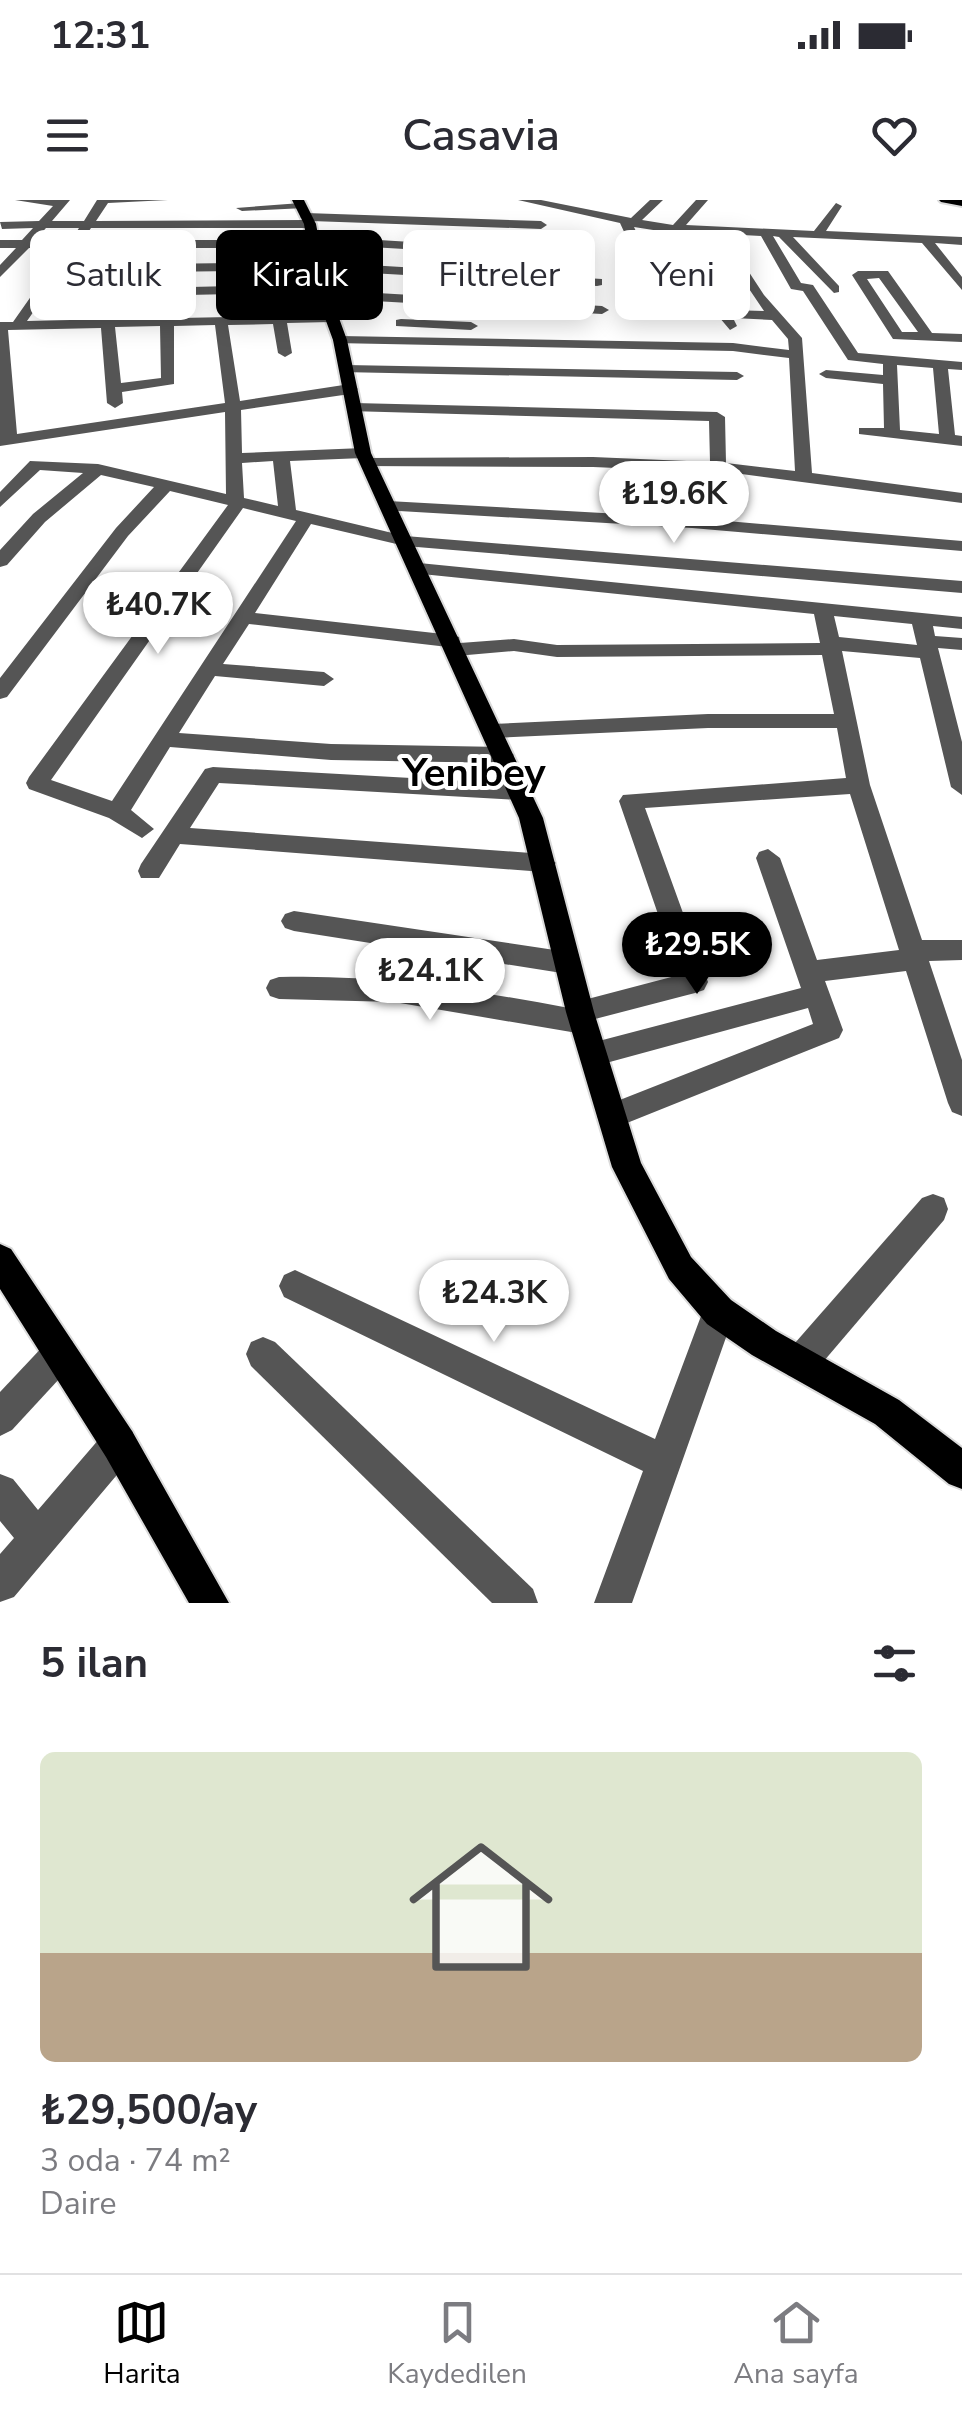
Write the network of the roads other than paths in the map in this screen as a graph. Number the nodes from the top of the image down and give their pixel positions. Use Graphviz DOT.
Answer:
graph roads {
  1 [pos="20,200"];
  2 [pos="28,200"];
  3 [pos="104,200"];
  4 [pos="162,200"];
  5 [pos="524,200"];
  6 [pos="618,200"];
  7 [pos="658,200"];
  8 [pos="702,200"];
  9 [pos="945,200"];
  10 [pos="62,202"];
  11 [pos="539,204"];
  12 [pos="962,204"];
  13 [pos="836,206"];
  14 [pos="577,207"];
  15 [pos="98,214"];
  16 [pos="598,217"];
  17 [pos="3,221"];
  18 [pos="628,223"];
  19 [pos="541,225"];
  20 [pos="40,226"];
  21 [pos="87,226"];
  22 [pos="673,228"];
  23 [pos="84,230"];
  24 [pos="542,230"];
  25 [pos="714,230"];
  26 [pos="750,231"];
  27 [pos="764,231"];
  28 [pos="781,232"];
  29 [pos="819,233"];
  30 [pos="216,238"];
  31 [pos="925,239"];
  32 [pos="962,242"];
  33 [pos="0,244"];
  34 [pos="216,244"];
  35 [pos="21,246"];
  36 [pos="30,246"];
  37 [pos="383,248"];
  38 [pos="875,255"];
  39 [pos="383,264"];
  40 [pos="383,270"];
  41 [pos="0,273"];
  42 [pos="595,274"];
  43 [pos="383,280"];
  44 [pos="750,281"];
  45 [pos="597,282"];
  46 [pos="962,286"];
  47 [pos="834,289"];
  48 [pos="30,297"];
  49 [pos="602,310"];
  50 [pos="775,316"];
  51 [pos="116,320"];
  52 [pos="222,320"];
  53 [pos="280,320"];
  54 [pos="332,320"];
  55 [pos="167,322"];
  56 [pos="728,322"];
  57 [pos="114,323"];
  58 [pos="401,324"];
  59 [pos="6,326"];
  60 [pos="928,337"];
  61 [pos="962,338"];
  62 [pos="812,342"];
  63 [pos="829,342"];
  64 [pos="846,342"];
  65 [pos="581,346"];
  66 [pos="613,346"];
  67 [pos="796,349"];
  68 [pos="285,353"];
  69 [pos="890,360"];
  70 [pos="940,364"];
  71 [pos="962,366"];
  72 [pos="615,373"];
  73 [pos="826,374"];
  74 [pos="737,376"];
  75 [pos="890,380"];
  76 [pos="114,389"];
  77 [pos="350,389"];
  78 [pos="233,406"];
  79 [pos="116,423"];
  80 [pos="864,431"];
  81 [pos="892,434"];
  82 [pos="563,437"];
  83 [pos="5,440"];
  84 [pos="955,440"];
  85 [pos="282,457"];
  86 [pos="234,458"];
  87 [pos="365,458"];
  88 [pos="560,462"];
  89 [pos="718,468"];
  90 [pos="98,469"];
  91 [pos="0,477"];
  92 [pos="28,477"];
  93 [pos="804,477"];
  94 [pos="166,486"];
  95 [pos="962,498"];
  96 [pos="0,502"];
  97 [pos="237,502"];
  98 [pos="388,506"];
  99 [pos="297,517"];
  100 [pos="405,541"];
  101 [pos="962,546"];
  102 [pos="0,560"];
  103 [pos="419,570"];
  104 [pos="962,587"];
  105 [pos="823,609"];
  106 [pos="242,617"];
  107 [pos="921,618"];
  108 [pos="962,623"];
  109 [pos="962,644"];
  110 [pos="454,646"];
  111 [pos="832,646"];
  112 [pos="927,647"];
  113 [pos="210,669"];
  114 [pos="324,679"];
  115 [pos="0,692"];
  116 [pos="849,721"];
  117 [pos="167,739"];
  118 [pos="498,743"];
  119 [pos="859,784"];
  120 [pos="962,787"];
  121 [pos="520,792"];
  122 [pos="117,812"];
  123 [pos="142,829"];
  124 [pos="187,837"];
  125 [pos="768,858"];
  126 [pos="544,863"];
  127 [pos="150,871"];
  128 [pos="294,920"];
  129 [pos="962,950"];
  130 [pos="913,955"];
  131 [pos="568,964"];
  132 [pos="811,983"];
  133 [pos="279,988"];
  134 [pos="581,1017"];
  135 [pos="594,1054"];
  136 [pos="962,1103"];
  137 [pos="612,1116"];
  138 [pos="933,1209"];
  139 [pos="0,1260"];
  140 [pos="295,1286"];
  141 [pos="719,1312"];
  142 [pos="60,1353"];
  143 [pos="263,1354"];
  144 [pos="800,1363"];
  145 [pos="0,1418"];
  146 [pos="119,1444"];
  147 [pos="664,1462"];
  148 [pos="962,1471"];
  149 [pos="0,1492"];
  150 [pos="38,1539"];
  151 [pos="0,1583"];
  152 [pos="210,1603"];
  153 [pos="518,1603"];
  154 [pos="613,1603"];
  1 -- 2 [label="street"];
  2 -- 10 [label="street"];
  2 -- 17 [label="street"];
  3 -- 4 [label="street"];
  3 -- 15 [label="street"];
  5 -- 11 [label="street"];
  6 -- 16 [label="street"];
  7 -- 18 [label="street"];
  8 -- 22 [label="street"];
  9 -- 12 [label="main road"];
  10 -- 20 [label="street"];
  11 -- 14 [label="street"];
  11 -- 19 [label="street"];
  13 -- 29 [label="street"];
  14 -- 16 [label="street"];
  15 -- 21 [label="street"];
  15 -- 30 [label="street"];
  16 -- 18 [label="street"];
  17 -- 20 [label="street"];
  18 -- 22 [label="street"];
  18 -- 56 [label="street"];
  19 -- 24 [label="street"];
  19 -- 37 [label="street"];
  20 -- 21 [label="street"];
  20 -- 35 [label="street"];
  21 -- 23 [label="street"];
  21 -- 34 [label="street"];
  22 -- 25 [label="street"];
  22 -- 56 [label="street"];
  26 -- 27 [label="street"];
  27 -- 28 [label="street"];
  27 -- 64 [label="street"];
  28 -- 29 [label="street"];
  28 -- 47 [label="street"];
  29 -- 38 [label="street"];
  31 -- 32 [label="street"];
  31 -- 38 [label="street"];
  31 -- 46 [label="street"];
  33 -- 35 [label="street"];
  35 -- 36 [label="street"];
  35 -- 41 [label="street"];
  38 -- 60 [label="street"];
  38 -- 60 [label="street"];
  39 -- 45 [label="street"];
  40 -- 49 [label="street"];
  42 -- 45 [label="street"];
  43 -- 65 [label="street"];
  44 -- 50 [label="street"];
  45 -- 49 [label="street"];
  48 -- 59 [label="street"];
  49 -- 66 [label="street"];
  50 -- 56 [label="street"];
  50 -- 67 [label="street"];
  51 -- 57 [label="street"];
  52 -- 55 [label="street"];
  52 -- 78 [label="street"];
  53 -- 68 [label="street"];
  54 -- 77 [label="main road"];
  55 -- 57 [label="street"];
  55 -- 76 [label="street"];
  57 -- 59 [label="street"];
  57 -- 76 [label="street"];
  58 -- 65 [label="street"];
  59 -- 83 [label="street"];
  60 -- 61 [label="street"];
  62 -- 67 [label="street"];
  63 -- 64 [label="street"];
  64 -- 69 [label="street"];
  65 -- 66 [label="street"];
  66 -- 67 [label="street"];
  66 -- 72 [label="street"];
  67 -- 93 [label="street"];
  69 -- 70 [label="street"];
  69 -- 75 [label="street"];
  70 -- 71 [label="street"];
  70 -- 84 [label="street"];
  72 -- 74 [label="street"];
  72 -- 77 [label="street"];
  73 -- 75 [label="street"];
  75 -- 81 [label="street"];
  76 -- 79 [label="street"];
  77 -- 78 [label="street"];
  77 -- 87 [label="main road"];
  77 -- 89 [label="street"];
  78 -- 79 [label="street"];
  78 -- 86 [label="street"];
  79 -- 83 [label="street"];
  80 -- 81 [label="street"];
  81 -- 84 [label="street"];
  82 -- 88 [label="street"];
  85 -- 86 [label="street"];
  85 -- 87 [label="street"];
  85 -- 99 [label="street"];
  86 -- 97 [label="street"];
  87 -- 88 [label="street"];
  87 -- 98 [label="main road"];
  88 -- 89 [label="street"];
  89 -- 93 [label="street"];
  90 -- 92 [label="street"];
  90 -- 94 [label="street"];
  90 -- 102 [label="street"];
  91 -- 92 [label="street"];
  92 -- 96 [label="street"];
  93 -- 95 [label="street"];
  94 -- 97 [label="street"];
  94 -- 115 [label="street"];
  97 -- 99 [label="street"];
  97 -- 122 [label="street"];
  98 -- 100 [label="main road"];
  98 -- 101 [label="street"];
  99 -- 100 [label="street"];
  99 -- 106 [label="street"];
  100 -- 103 [label="main road"];
  100 -- 104 [label="street"];
  103 -- 105 [label="street"];
  103 -- 110 [label="main road"];
  105 -- 107 [label="street"];
  105 -- 111 [label="street"];
  106 -- 110 [label="street"];
  106 -- 113 [label="street"];
  107 -- 108 [label="street"];
  107 -- 112 [label="street"];
  109 -- 112 [label="street"];
  110 -- 111 [label="street"];
  110 -- 118 [label="main road"];
  111 -- 112 [label="street"];
  111 -- 116 [label="street"];
  112 -- 120 [label="street"];
  113 -- 114 [label="street"];
  113 -- 117 [label="street"];
  116 -- 118 [label="street"];
  116 -- 119 [label="street"];
  117 -- 118 [label="street"];
  117 -- 122 [label="street"];
  118 -- 121 [label="main road"];
  119 -- 130 [label="street"];
  119 -- 134 [label="street"];
  121 -- 126 [label="main road"];
  121 -- 127 [label="street"];
  122 -- 123 [label="street"];
  124 -- 126 [label="street"];
  125 -- 132 [label="street"];
  126 -- 131 [label="main road"];
  128 -- 131 [label="street"];
  129 -- 130 [label="street"];
  130 -- 132 [label="street"];
  130 -- 136 [label="street"];
  131 -- 134 [label="main road"];
  132 -- 135 [label="street"];
  132 -- 137 [label="street"];
  133 -- 134 [label="street"];
  134 -- 135 [label="main road"];
  135 -- 137 [label="main road"];
  137 -- 141 [label="main road"];
  138 -- 144 [label="street"];
  139 -- 142 [label="main road"];
  140 -- 147 [label="street"];
  141 -- 144 [label="main road"];
  141 -- 147 [label="street"];
  142 -- 145 [label="street"];
  142 -- 146 [label="main road"];
  143 -- 153 [label="street"];
  144 -- 148 [label="main road"];
  146 -- 150 [label="street"];
  146 -- 152 [label="main road"];
  147 -- 154 [label="street"];
  149 -- 150 [label="street"];
  150 -- 151 [label="street"];
}
